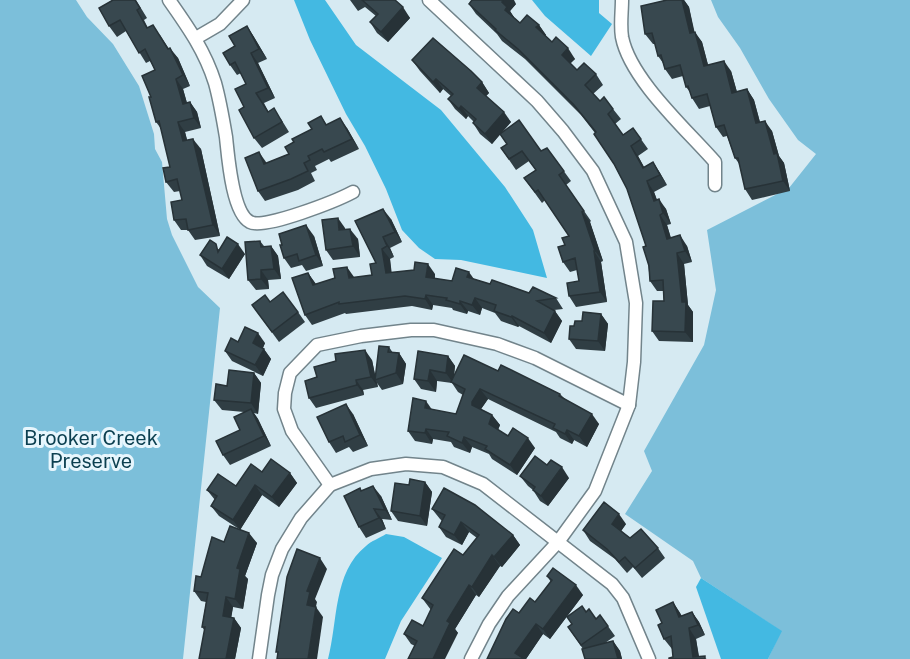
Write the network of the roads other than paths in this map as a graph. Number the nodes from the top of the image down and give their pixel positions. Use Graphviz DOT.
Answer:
graph roads {
  1 [pos="169,0"];
  2 [pos="243,0"];
  3 [pos="429,0"];
  4 [pos="622,0"];
  5 [pos="196,38"];
  6 [pos="715,185"];
  7 [pos="353,192"];
  8 [pos="629,405"];
  9 [pos="330,485"];
  10 [pos="558,542"];
  11 [pos="260,659"];
  12 [pos="471,659"];
  13 [pos="649,659"];
  1 -- 5 [label="street"];
  2 -- 5 [label="street"];
  3 -- 8 [label="street"];
  4 -- 6 [label="street"];
  5 -- 7 [label="street"];
  8 -- 9 [label="street"];
  8 -- 10 [label="street"];
  9 -- 10 [label="street"];
  9 -- 11 [label="street"];
  10 -- 12 [label="street"];
  10 -- 13 [label="street"];
}
